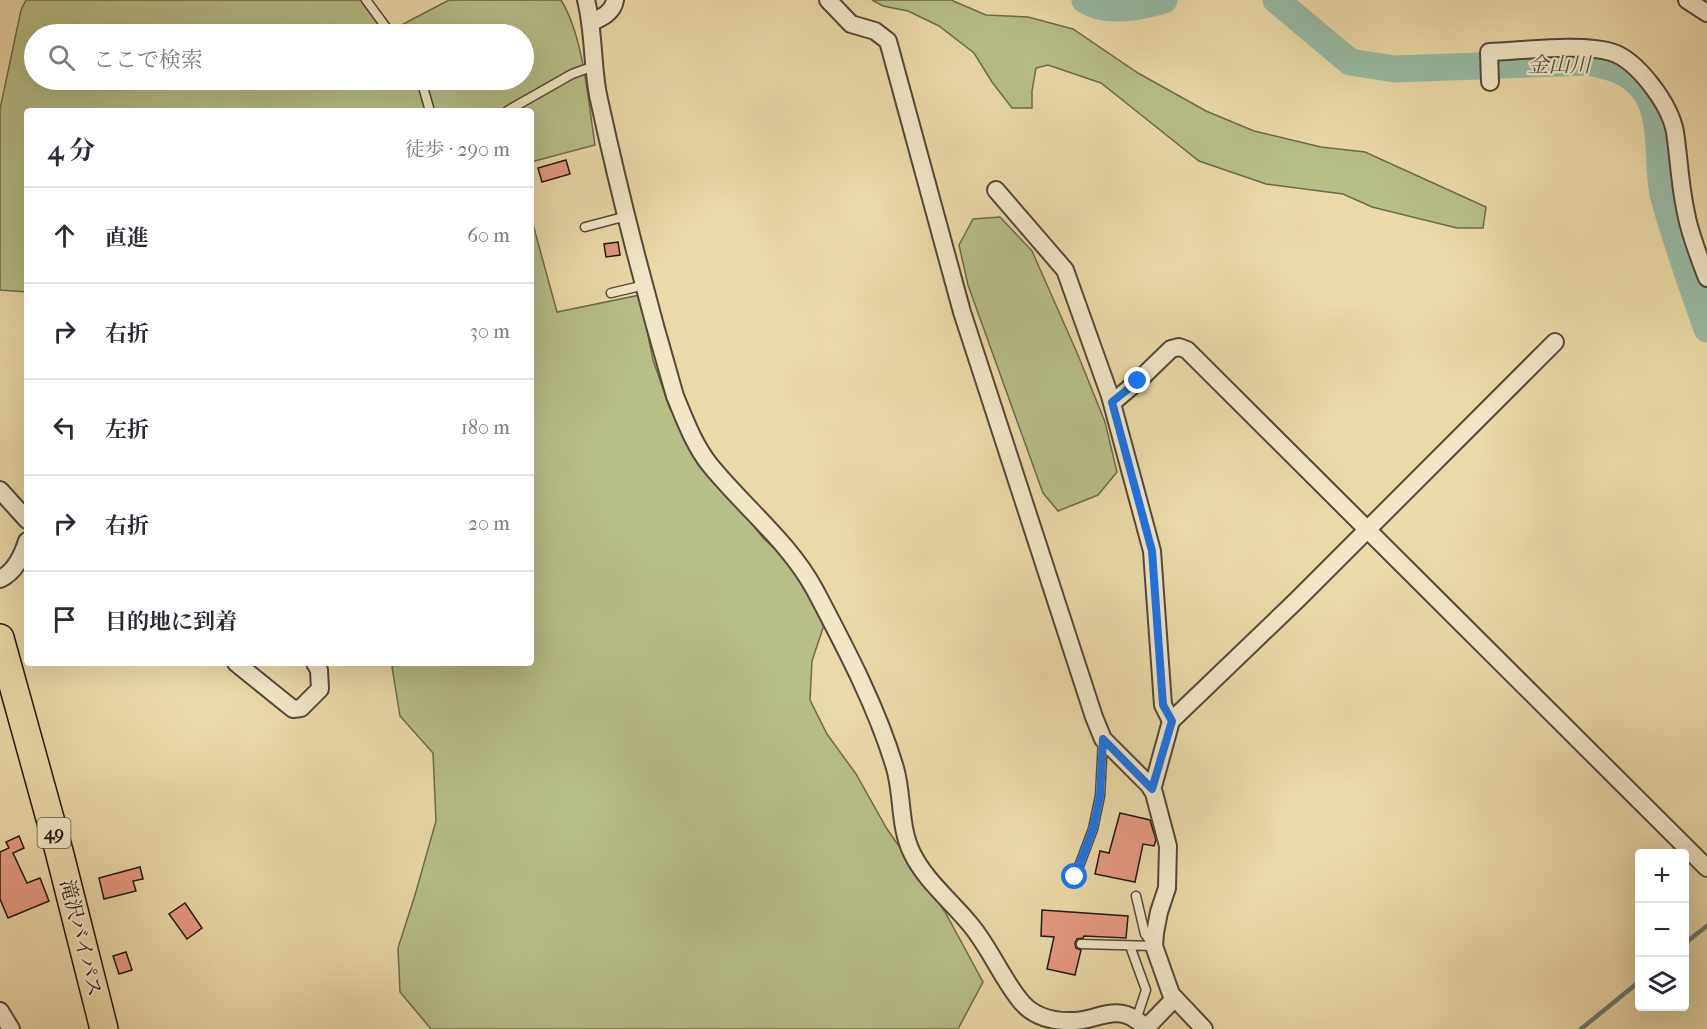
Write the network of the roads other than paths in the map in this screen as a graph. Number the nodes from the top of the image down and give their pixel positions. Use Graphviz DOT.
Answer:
graph roads {
  1 [pos="366,0"];
  2 [pos="586,0"];
  3 [pos="615,0"];
  4 [pos="828,0"];
  5 [pos="1687,0"];
  6 [pos="1707,13"];
  7 [pos="590,23"];
  8 [pos="384,24"];
  9 [pos="594,66"];
  10 [pos="1490,82"];
  11 [pos="424,90"];
  12 [pos="429,108"];
  13 [pos="512,108"];
  14 [pos="996,190"];
  15 [pos="627,216"];
  16 [pos="585,227"];
  17 [pos="1707,278"];
  18 [pos="645,285"];
  19 [pos="611,293"];
  20 [pos="1555,342"];
  21 [pos="1112,402"];
  22 [pos="0,490"];
  23 [pos="24,517"];
  24 [pos="1368,529"];
  25 [pos="24,550"];
  26 [pos="0,579"];
  27 [pos="0,638"];
  28 [pos="240,666"];
  29 [pos="317,666"];
  30 [pos="1172,721"];
  31 [pos="1103,739"];
  32 [pos="1152,789"];
  33 [pos="1707,868"];
  34 [pos="1075,877"];
  35 [pos="1136,896"];
  36 [pos="1081,944"];
  37 [pos="1130,946"];
  38 [pos="1154,946"];
  39 [pos="1174,999"];
  40 [pos="0,1011"];
  41 [pos="1142,1026"];
  42 [pos="11,1029"];
  43 [pos="104,1029"];
  44 [pos="1204,1029"];
  1 -- 8 [label="lane"];
  2 -- 7 [label="street"];
  3 -- 7 [label="street"];
  4 -- 31 [label="street"];
  5 -- 6 [label="street"];
  7 -- 9 [label="street"];
  9 -- 13 [label="lane"];
  9 -- 15 [label="street"];
  10 -- 17 [label="street"];
  11 -- 12 [label="lane"];
  14 -- 21 [label="street"];
  15 -- 16 [label="lane"];
  15 -- 18 [label="street"];
  18 -- 19 [label="lane"];
  18 -- 41 [label="street"];
  20 -- 24 [label="street"];
  21 -- 24 [label="street"];
  21 -- 30 [label="street"];
  22 -- 23 [label="street"];
  24 -- 30 [label="street"];
  24 -- 33 [label="street"];
  25 -- 26 [label="street"];
  27 -- 43 [label="highway, 滝沢バイパス / 49"];
  28 -- 29 [label="street"];
  30 -- 32 [label="street"];
  31 -- 32 [label="street"];
  31 -- 34 [label="lane"];
  32 -- 38 [label="street"];
  35 -- 38 [label="lane"];
  36 -- 37 [label="lane"];
  37 -- 38 [label="lane"];
  37 -- 41 [label="lane"];
  38 -- 39 [label="street"];
  39 -- 41 [label="street"];
  39 -- 44 [label="street"];
  40 -- 42 [label="street"];
}
